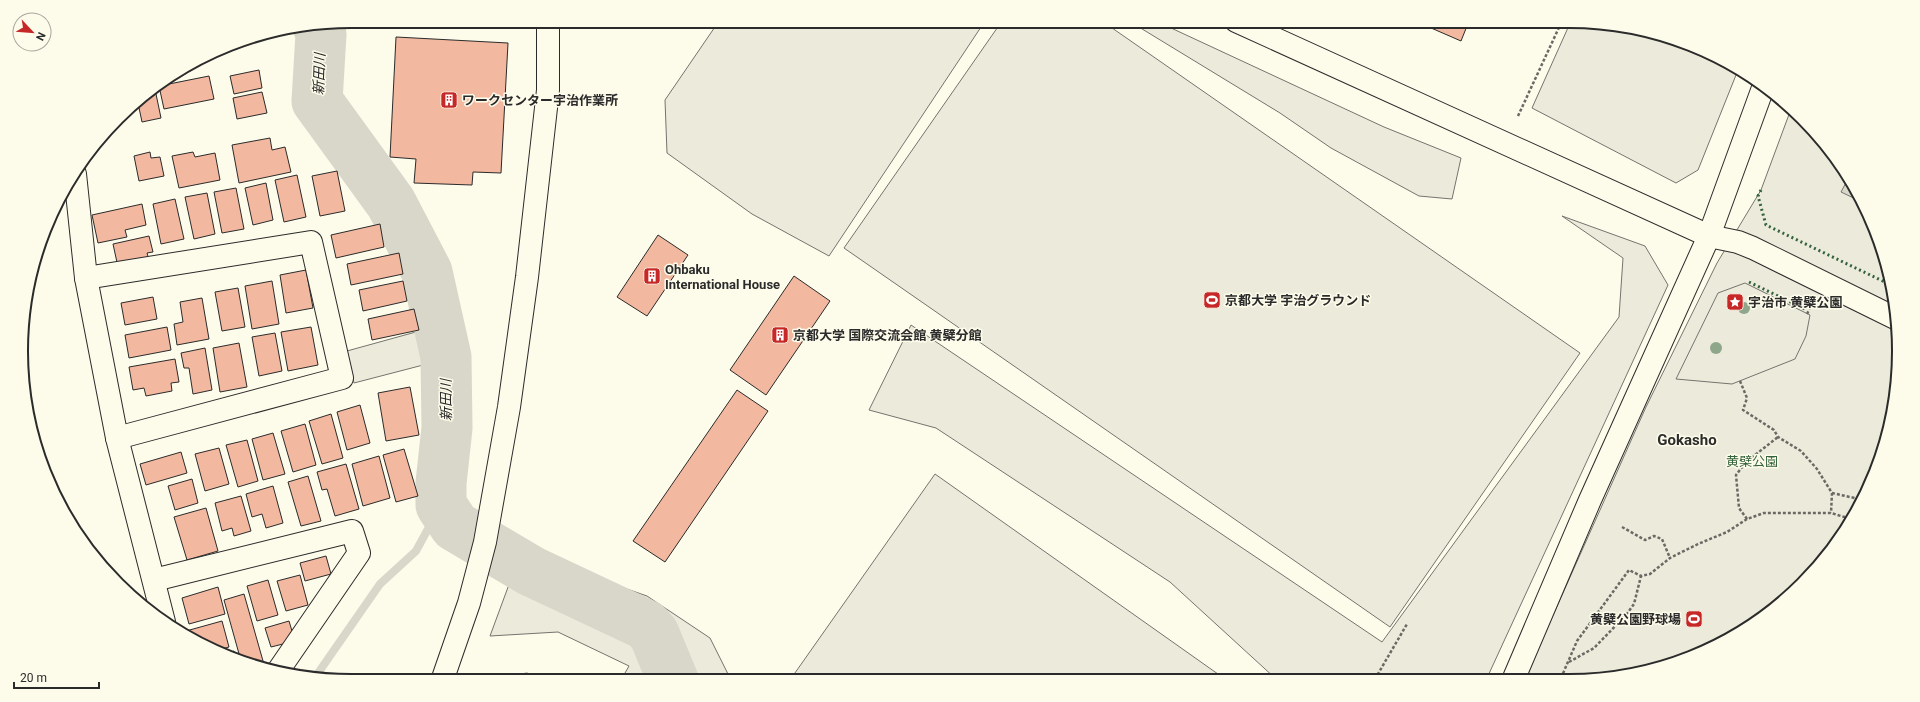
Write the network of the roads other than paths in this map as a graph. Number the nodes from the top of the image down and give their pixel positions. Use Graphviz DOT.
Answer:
graph roads {
  1 [pos="548,28"];
  2 [pos="1251,28"];
  3 [pos="1762,92"];
  4 [pos="76,182"];
  5 [pos="1709,236"];
  6 [pos="86,278"];
  7 [pos="1890,316"];
  8 [pos="117,438"];
  9 [pos="154,580"];
  10 [pos="162,613"];
  11 [pos="281,666"];
  12 [pos="444,674"];
  13 [pos="1516,674"];
  1 -- 12 [label="street"];
  2 -- 5 [label="street"];
  3 -- 5 [label="street"];
  4 -- 6 [label="street"];
  5 -- 7 [label="street"];
  5 -- 13 [label="street"];
  6 -- 8 [label="street"];
  6 -- 8 [label="street"];
  8 -- 9 [label="street"];
  9 -- 10 [label="street"];
  9 -- 11 [label="street"];
}
